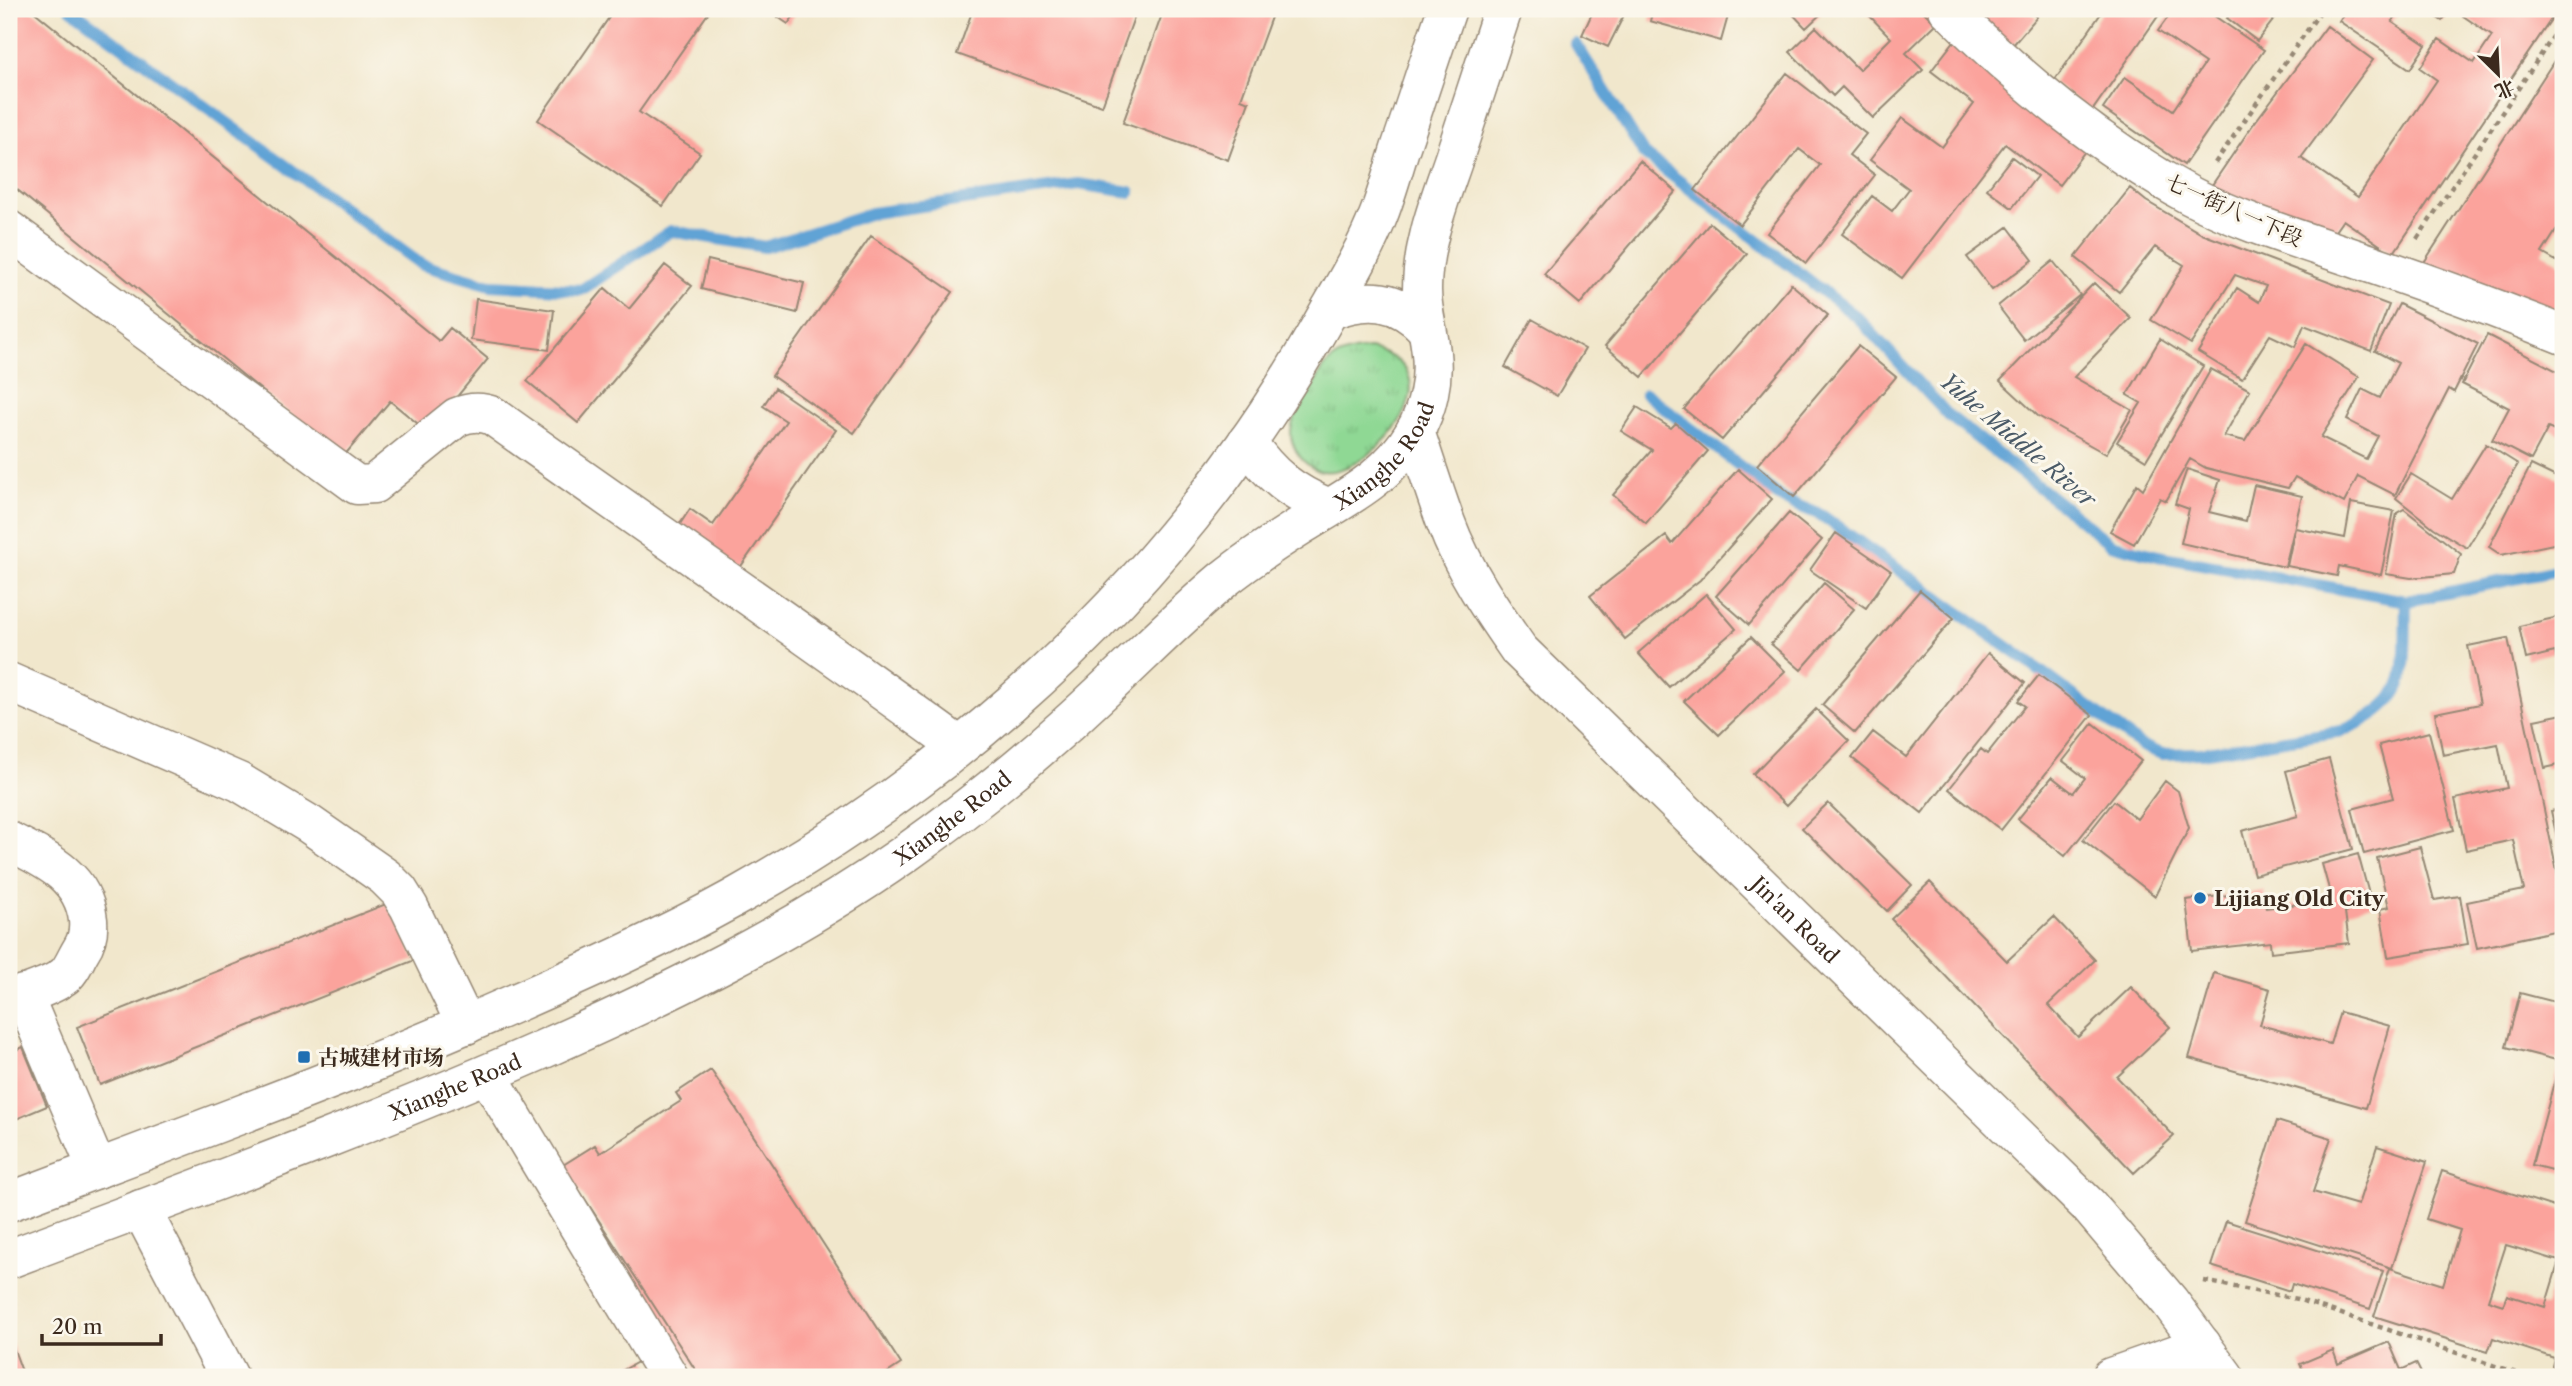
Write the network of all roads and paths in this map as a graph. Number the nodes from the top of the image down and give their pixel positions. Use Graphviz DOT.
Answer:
graph roads {
  1 [pos="1447,9"];
  2 [pos="1503,9"];
  3 [pos="1948,9"];
  4 [pos="2322,9"];
  5 [pos="2563,22"];
  6 [pos="2193,197"];
  7 [pos="9,230"];
  8 [pos="2395,272"];
  9 [pos="1330,310"];
  10 [pos="1426,328"];
  11 [pos="2563,335"];
  12 [pos="1415,431"];
  13 [pos="1247,442"];
  14 [pos="1329,508"];
  15 [pos="9,682"];
  16 [pos="959,746"];
  17 [pos="9,841"];
  18 [pos="16,997"];
  19 [pos="466,1025"];
  20 [pos="487,1074"];
  21 [pos="97,1169"];
  22 [pos="9,1202"];
  23 [pos="141,1209"];
  24 [pos="9,1259"];
  25 [pos="2145,1270"];
  26 [pos="2202,1345"];
  27 [pos="229,1377"];
  28 [pos="669,1377"];
  29 [pos="2110,1377"];
  30 [pos="2225,1377"];
  31 [pos="2528,1377"];
  1 -- 9 [label="main road"];
  2 -- 10 [label="main road, Xianghe Road"];
  3 -- 6 [label="main road, 七一街八一下段"];
  4 -- 6 [label="path"];
  5 -- 8 [label="path"];
  6 -- 8 [label="main road, 七一街八一下段"];
  7 -- 16 [label="main road"];
  8 -- 11 [label="main road, 七一街八一下段"];
  9 -- 10 [label="main road"];
  9 -- 13 [label="main road"];
  10 -- 12 [label="main road, Xianghe Road"];
  12 -- 14 [label="main road, Xianghe Road"];
  12 -- 25 [label="main road, Jin'an Road"];
  13 -- 14 [label="main road"];
  13 -- 16 [label="main road"];
  14 -- 20 [label="main road, Xianghe Road"];
  15 -- 19 [label="main road"];
  16 -- 19 [label="main road"];
  17 -- 18 [label="main road"];
  18 -- 21 [label="main road"];
  19 -- 21 [label="main road"];
  20 -- 23 [label="main road, Xianghe Road"];
  20 -- 28 [label="main road"];
  21 -- 22 [label="main road"];
  23 -- 24 [label="main road, Xianghe Road"];
  23 -- 27 [label="main road"];
  25 -- 26 [label="main road, Jin'an Road"];
  25 -- 31 [label="path"];
  26 -- 29 [label="main road"];
  26 -- 30 [label="main road, Jin'an Road"];
}
